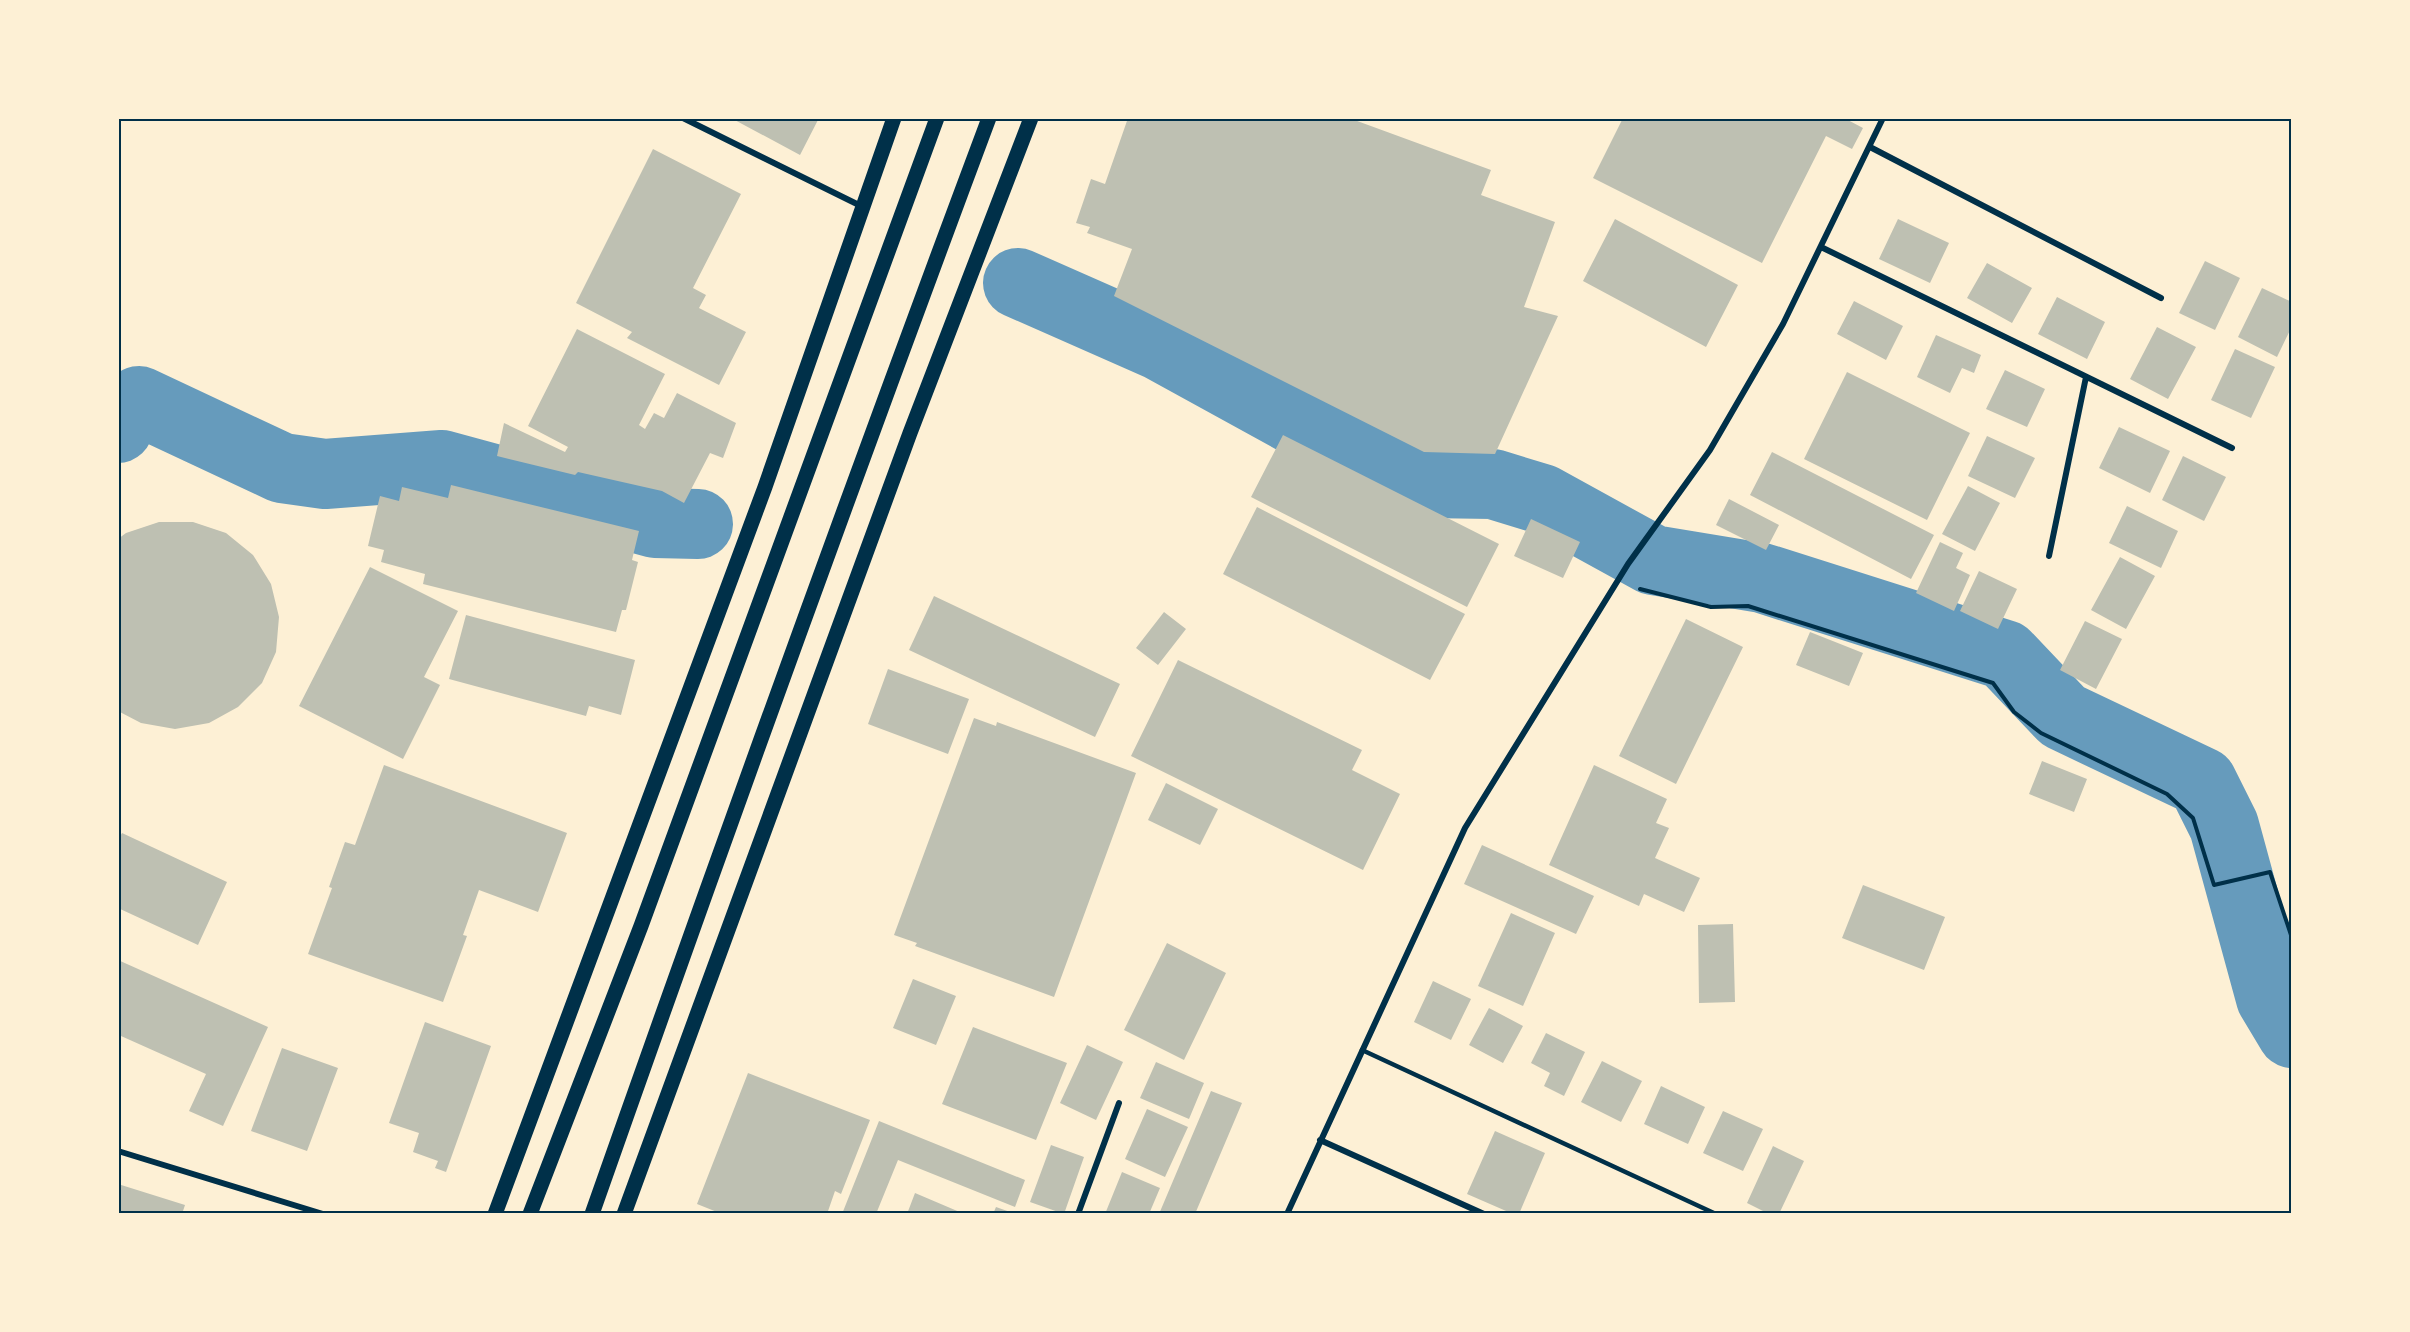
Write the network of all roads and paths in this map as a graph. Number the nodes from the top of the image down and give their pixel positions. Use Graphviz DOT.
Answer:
graph roads {
  1 [pos="683,118"];
  2 [pos="894,118"];
  3 [pos="937,118"];
  4 [pos="989,118"];
  5 [pos="1031,118"];
  6 [pos="1883,118"];
  7 [pos="1870,147"];
  8 [pos="863,208"];
  9 [pos="1821,247"];
  10 [pos="2162,298"];
  11 [pos="2086,377"];
  12 [pos="2232,448"];
  13 [pos="2049,556"];
  14 [pos="1617,582"];
  15 [pos="2292,938"];
  16 [pos="1362,1050"];
  17 [pos="1119,1103"];
  18 [pos="1320,1140"];
  19 [pos="118,1150"];
  20 [pos="323,1214"];
  21 [pos="495,1214"];
  22 [pos="530,1214"];
  23 [pos="592,1214"];
  24 [pos="624,1214"];
  25 [pos="1078,1214"];
  26 [pos="1287,1214"];
  27 [pos="1484,1214"];
  28 [pos="1716,1214"];
  1 -- 8 [label="street"];
  2 -- 8 [label="main road"];
  3 -- 22 [label="main road"];
  4 -- 23 [label="main road"];
  5 -- 24 [label="main road"];
  6 -- 7 [label="street"];
  7 -- 9 [label="street"];
  7 -- 10 [label="street"];
  8 -- 21 [label="main road"];
  9 -- 11 [label="street"];
  9 -- 14 [label="street"];
  11 -- 12 [label="street"];
  11 -- 13 [label="street"];
  14 -- 15 [label="path"];
  14 -- 16 [label="street"];
  16 -- 18 [label="street"];
  16 -- 28 [label="lane"];
  17 -- 25 [label="street"];
  18 -- 26 [label="street"];
  18 -- 27 [label="street"];
  19 -- 20 [label="street"];
}
